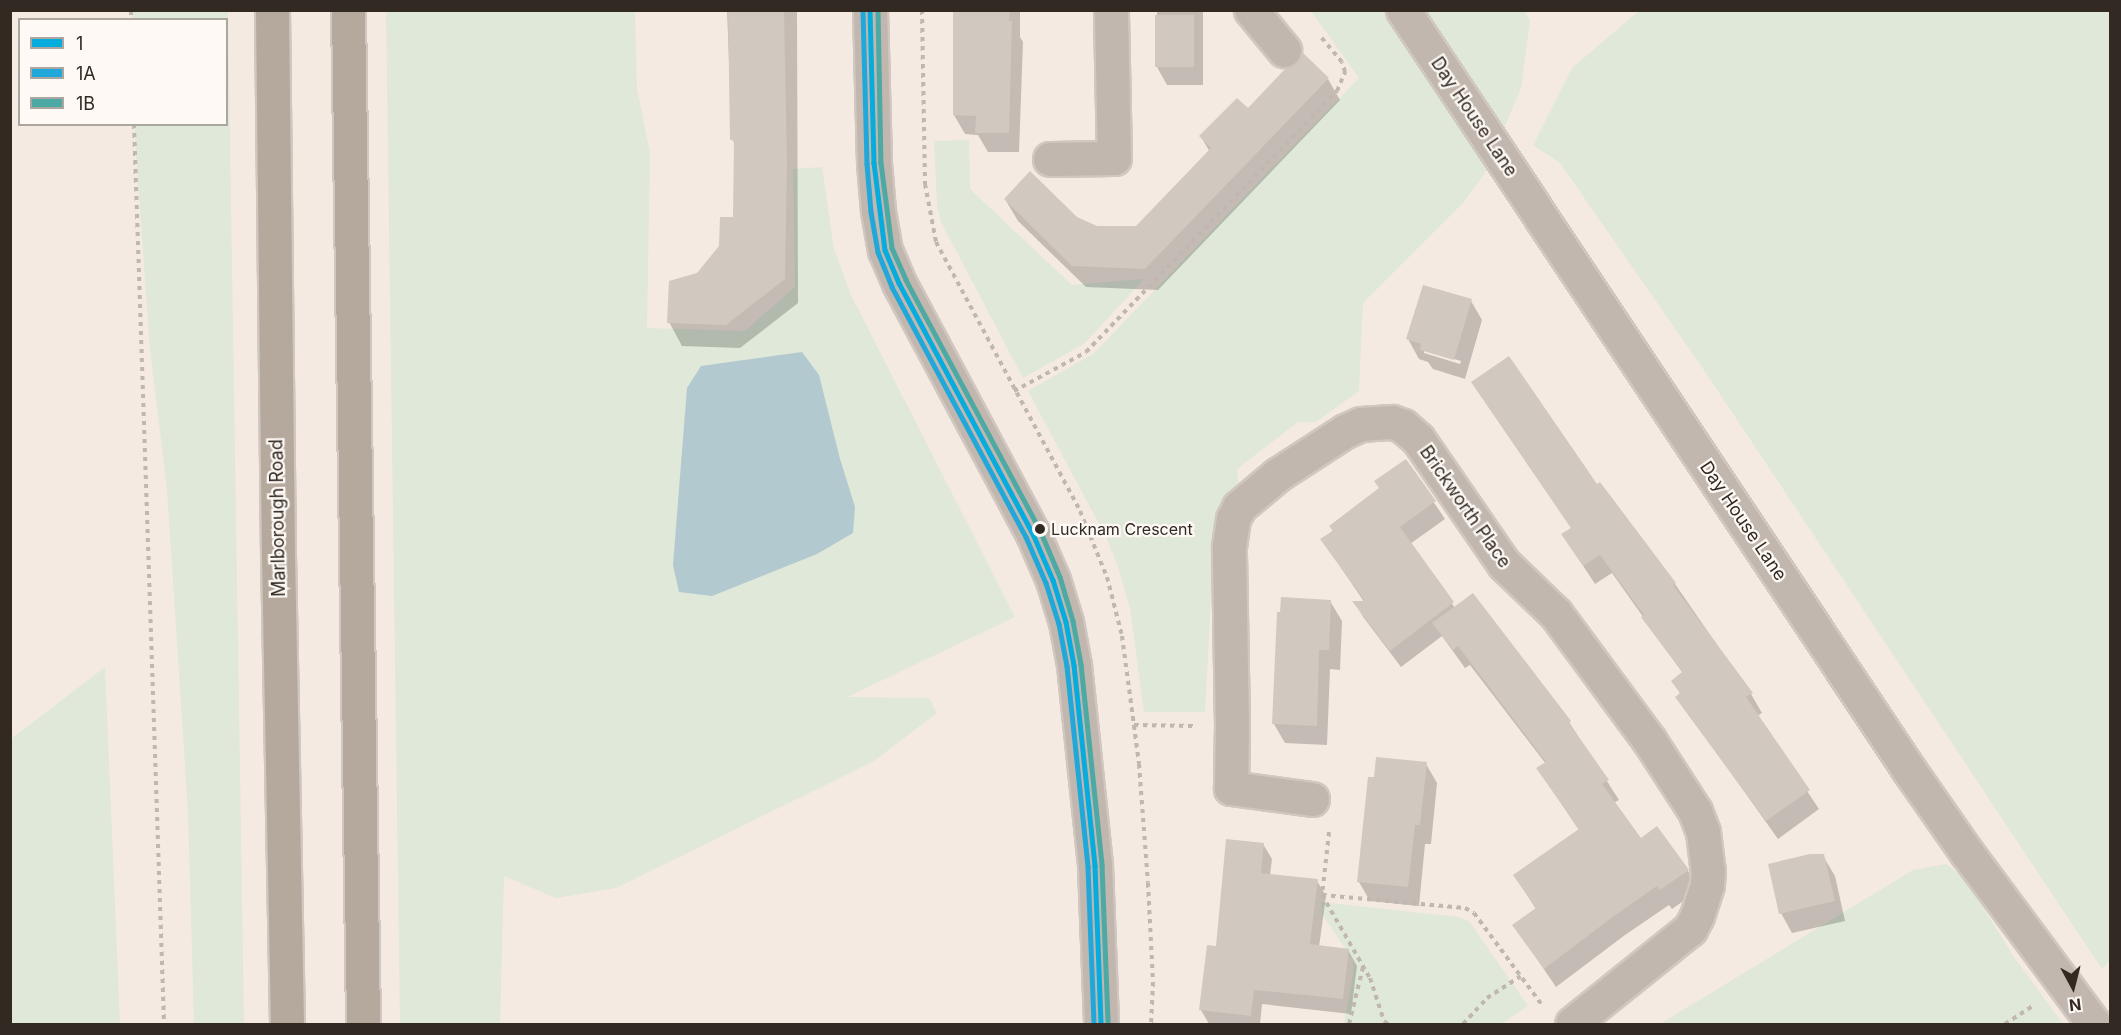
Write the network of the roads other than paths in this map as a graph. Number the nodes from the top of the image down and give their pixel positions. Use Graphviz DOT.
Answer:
graph roads {
  1 [pos="272,10"];
  2 [pos="348,10"];
  3 [pos="870,10"];
  4 [pos="1111,10"];
  5 [pos="1251,10"];
  6 [pos="1403,10"];
  7 [pos="1284,50"];
  8 [pos="1050,159"];
  9 [pos="1312,799"];
  10 [pos="1560,1020"];
  11 [pos="287,1024"];
  12 [pos="363,1024"];
  13 [pos="1101,1024"];
  14 [pos="2094,1024"];
  1 -- 11 [label="highway, Marlborough Road"];
  2 -- 12 [label="highway"];
  3 -- 13 [label="street"];
  4 -- 8 [label="street"];
  5 -- 7 [label="street"];
  6 -- 14 [label="street, Day House Lane"];
  9 -- 10 [label="street, Brickworth Place"];
}
